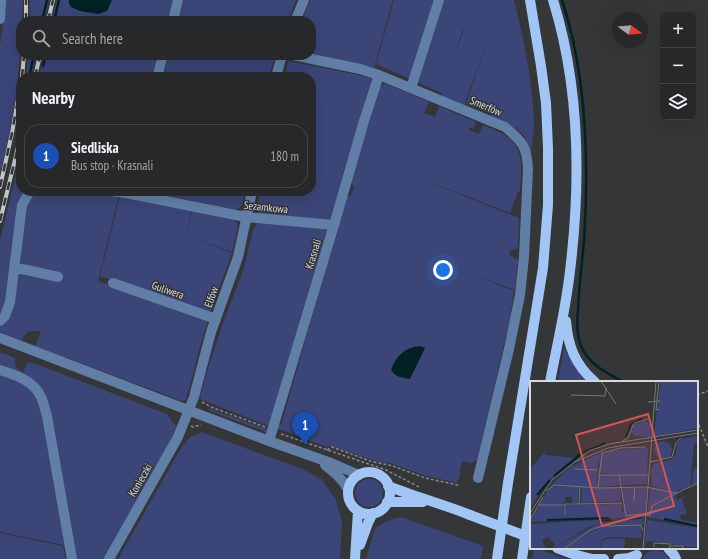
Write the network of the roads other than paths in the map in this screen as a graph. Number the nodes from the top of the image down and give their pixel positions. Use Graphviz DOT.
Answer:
graph roads {
  1 [pos="1,0"];
  2 [pos="178,0"];
  3 [pos="304,0"];
  4 [pos="440,0"];
  5 [pos="530,0"];
  6 [pos="552,0"];
  7 [pos="173,16"];
  8 [pos="297,16"];
  9 [pos="0,19"];
  10 [pos="162,60"];
  11 [pos="281,60"];
  12 [pos="316,60"];
  13 [pos="158,72"];
  14 [pos="277,72"];
  15 [pos="380,75"];
  16 [pos="411,88"];
  17 [pos="27,196"];
  18 [pos="145,196"];
  19 [pos="251,196"];
  20 [pos="246,217"];
  21 [pos="334,225"];
  22 [pos="14,268"];
  23 [pos="58,277"];
  24 [pos="113,283"];
  25 [pos="566,298"];
  26 [pos="216,319"];
  27 [pos="0,321"];
  28 [pos="0,338"];
  29 [pos="0,370"];
  30 [pos="550,381"];
  31 [pos="594,381"];
  32 [pos="189,410"];
  33 [pos="269,441"];
  34 [pos="317,458"];
  35 [pos="359,475"];
  36 [pos="478,478"];
  37 [pos="388,486"];
  38 [pos="348,490"];
  39 [pos="388,502"];
  40 [pos="433,502"];
  41 [pos="530,504"];
  42 [pos="358,511"];
  43 [pos="372,513"];
  44 [pos="530,538"];
  45 [pos="560,549"];
  46 [pos="639,554"];
  47 [pos="355,557"];
  48 [pos="72,559"];
  49 [pos="109,559"];
  50 [pos="497,559"];
  51 [pos="522,559"];
  52 [pos="591,559"];
  53 [pos="604,559"];
  54 [pos="618,559"];
  1 -- 9 [label="street"];
  2 -- 7 [label="street"];
  3 -- 8 [label="street"];
  4 -- 16 [label="street"];
  5 -- 50 [label="main road"];
  6 -- 25 [label="main road"];
  10 -- 13 [label="street"];
  11 -- 14 [label="street"];
  12 -- 15 [label="street, Smerfów"];
  15 -- 16 [label="street, Smerfów"];
  15 -- 21 [label="street, Krasnali"];
  16 -- 36 [label="street, Smerfów"];
  17 -- 22 [label="street"];
  18 -- 20 [label="street, Sezamkowa"];
  19 -- 20 [label="street, Elfów"];
  20 -- 21 [label="street, Sezamkowa"];
  20 -- 26 [label="street, Elfów"];
  21 -- 33 [label="street, Krasnali"];
  22 -- 23 [label="street"];
  22 -- 27 [label="street"];
  24 -- 26 [label="street, Guliwera"];
  25 -- 30 [label="main road"];
  25 -- 31 [label="main road"];
  26 -- 32 [label="street, Elfów"];
  28 -- 32 [label="street"];
  29 -- 48 [label="street"];
  32 -- 33 [label="street"];
  32 -- 49 [label="street, Konieczki"];
  33 -- 34 [label="street"];
  34 -- 35 [label="street"];
  34 -- 38 [label="street"];
  35 -- 37 [label="main road"];
  35 -- 38 [label="main road"];
  37 -- 39 [label="main road"];
  37 -- 40 [label="main road"];
  38 -- 42 [label="main road"];
  39 -- 40 [label="main road"];
  39 -- 43 [label="main road"];
  40 -- 44 [label="main road, bridge"];
  41 -- 51 [label="main road"];
  42 -- 43 [label="main road"];
  42 -- 47 [label="main road"];
  43 -- 47 [label="main road"];
  45 -- 52 [label="main road"];
  46 -- 54 [label="main road"];
  52 -- 53 [label="main road"];
}
